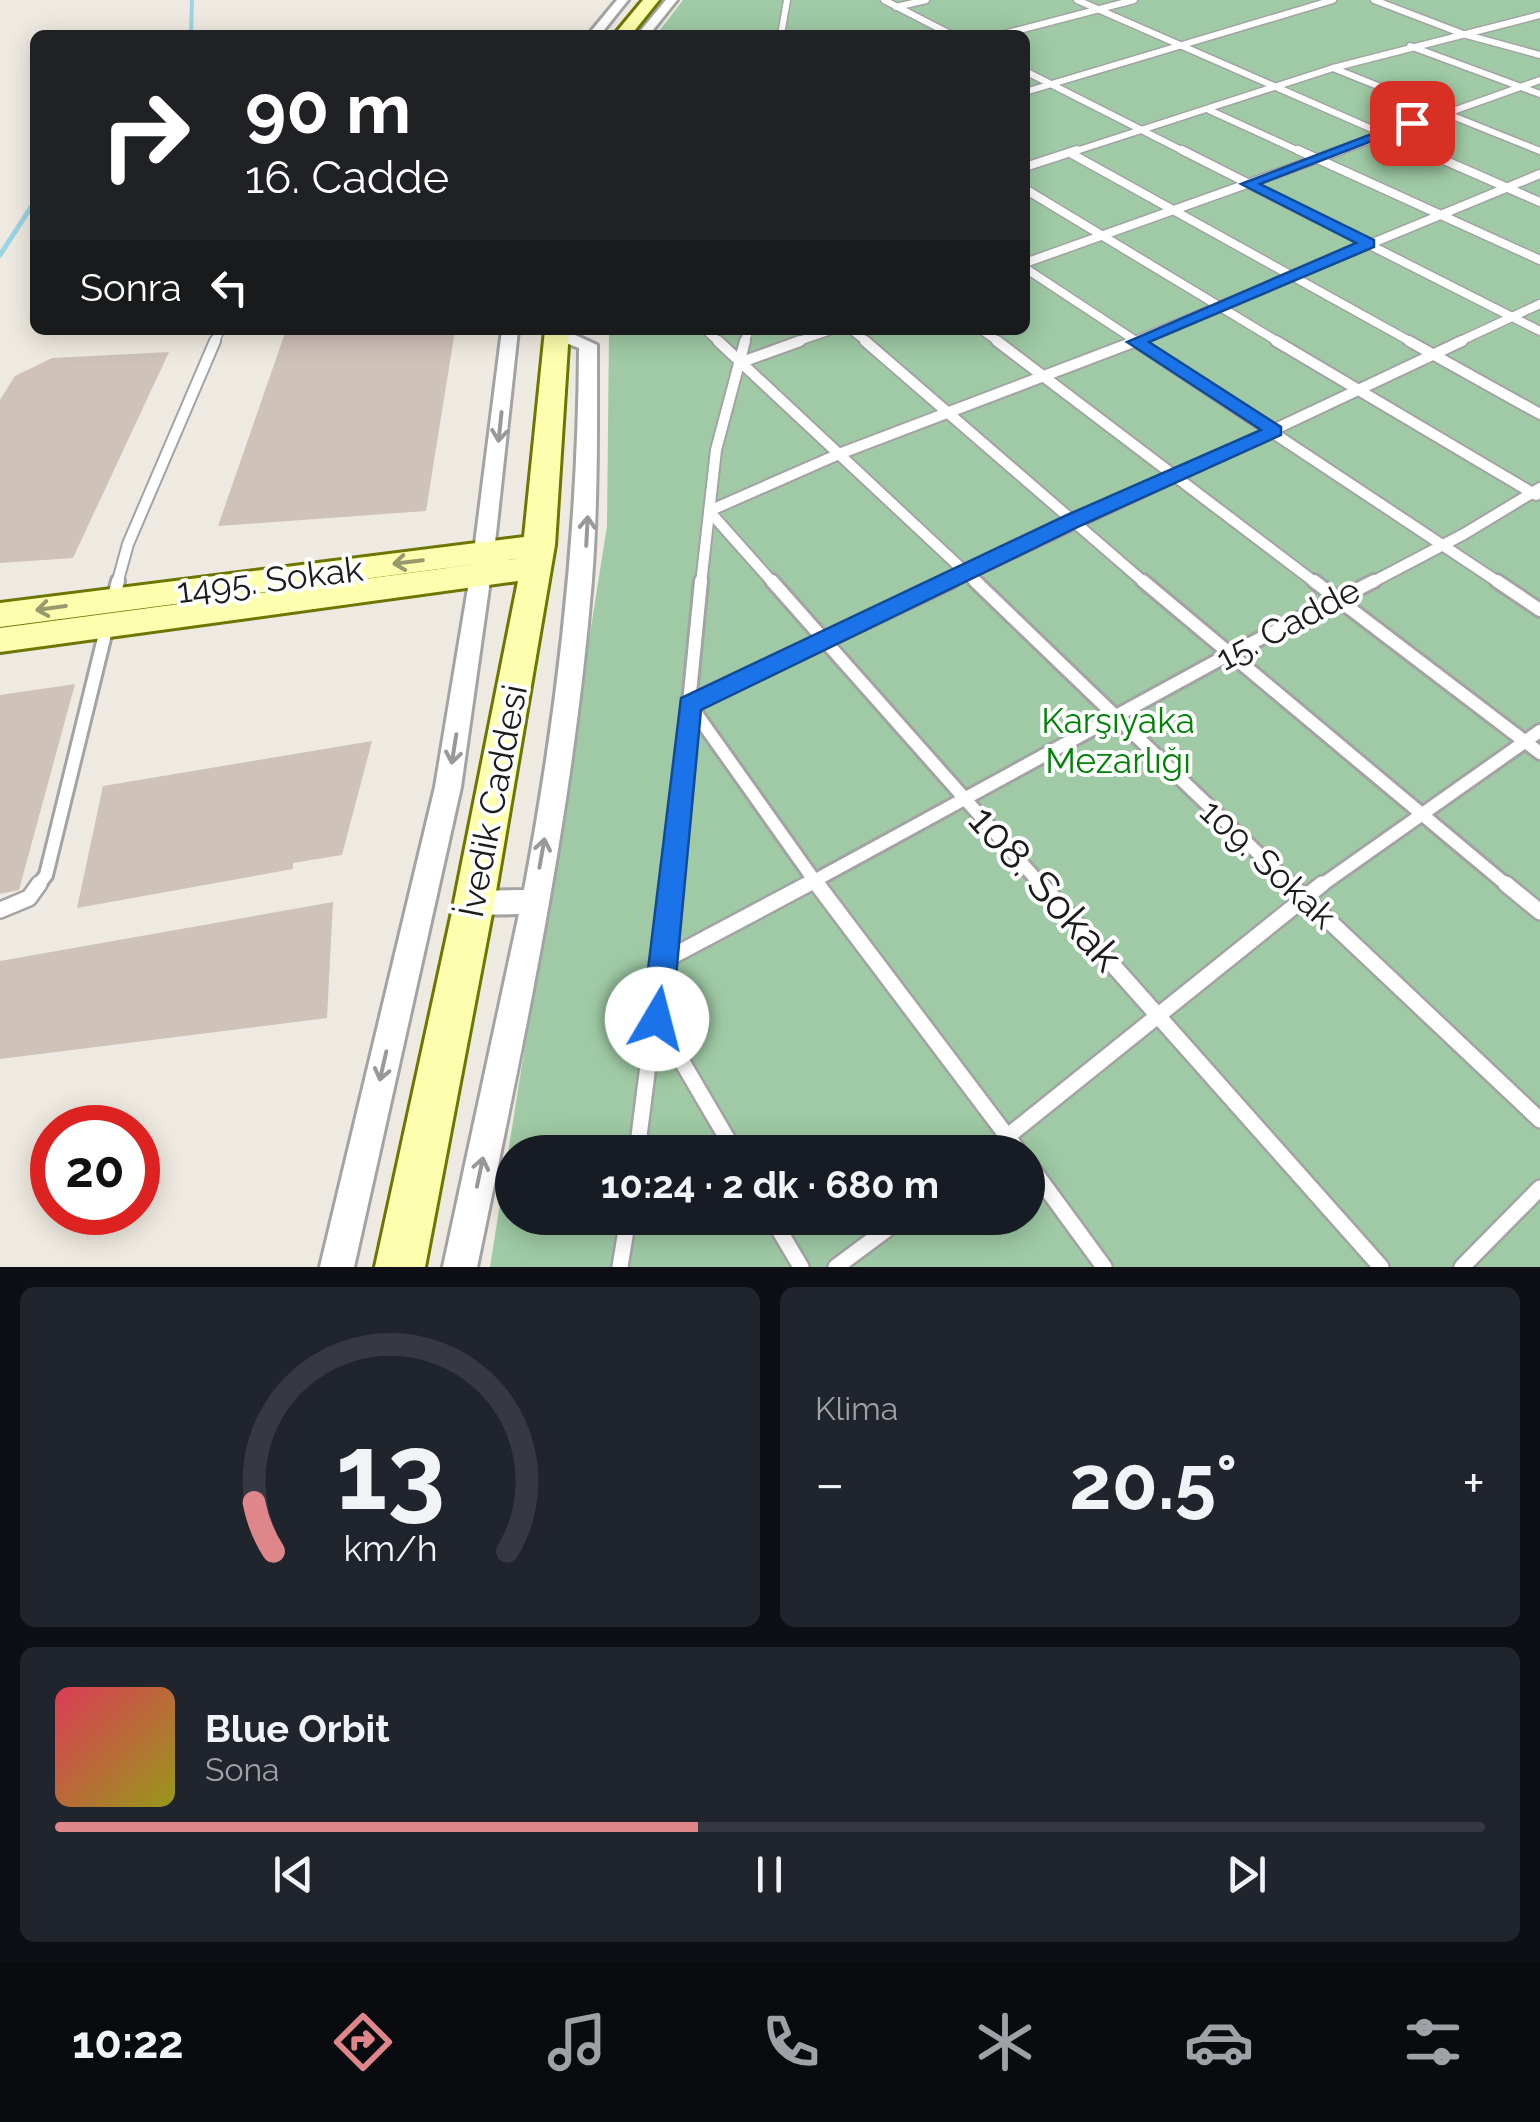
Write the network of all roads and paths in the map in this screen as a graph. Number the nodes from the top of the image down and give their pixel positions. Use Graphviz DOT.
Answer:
graph roads {
  1 [pos="623,0"];
  2 [pos="651,0"];
  3 [pos="672,0"];
  4 [pos="787,0"];
  5 [pos="884,0"];
  6 [pos="926,0"];
  7 [pos="1077,0"];
  8 [pos="1134,0"];
  9 [pos="1333,0"];
  10 [pos="1374,0"];
  11 [pos="896,7"];
  12 [pos="1099,9"];
  13 [pos="1540,16"];
  14 [pos="598,30"];
  15 [pos="626,30"];
  16 [pos="647,30"];
  17 [pos="782,30"];
  18 [pos="942,30"];
  19 [pos="1019,30"];
  20 [pos="1463,34"];
  21 [pos="1184,46"];
  22 [pos="1410,46"];
  23 [pos="1540,54"];
  24 [pos="1333,68"];
  25 [pos="1030,73"];
  26 [pos="1540,80"];
  27 [pos="1052,84"];
  28 [pos="1279,86"];
  29 [pos="1519,86"];
  30 [pos="1030,91"];
  31 [pos="1540,94"];
  32 [pos="1210,110"];
  33 [pos="1442,112"];
  34 [pos="1143,132"];
  35 [pos="1383,134"];
  36 [pos="1540,151"];
  37 [pos="1072,154"];
  38 [pos="1320,159"];
  39 [pos="1030,166"];
  40 [pos="1540,174"];
  41 [pos="1248,184"];
  42 [pos="1505,188"];
  43 [pos="1030,192"];
  44 [pos="1540,202"];
  45 [pos="1174,209"];
  46 [pos="1442,214"];
  47 [pos="1097,235"];
  48 [pos="1369,243"];
  49 [pos="1540,260"];
  50 [pos="1030,263"];
  51 [pos="1030,268"];
  52 [pos="1295,276"];
  53 [pos="1540,304"];
  54 [pos="1220,307"];
  55 [pos="1514,317"];
  56 [pos="1540,331"];
  57 [pos="218,335"];
  58 [pos="509,335"];
  59 [pos="556,335"];
  60 [pos="563,335"];
  61 [pos="712,335"];
  62 [pos="747,335"];
  63 [pos="815,335"];
  64 [pos="858,335"];
  65 [pos="988,335"];
  66 [pos="1136,342"];
  67 [pos="1438,355"];
  68 [pos="740,359"];
  69 [pos="1044,378"];
  70 [pos="1360,391"];
  71 [pos="949,412"];
  72 [pos="1540,414"];
  73 [pos="1275,431"];
  74 [pos="839,454"];
  75 [pos="1176,475"];
  76 [pos="1538,492"];
  77 [pos="709,511"];
  78 [pos="1074,520"];
  79 [pos="1444,544"];
  80 [pos="538,557"];
  81 [pos="482,564"];
  82 [pos="968,573"];
  83 [pos="1335,599"];
  84 [pos="1540,610"];
  85 [pos="110,612"];
  86 [pos="0,615"];
  87 [pos="826,639"];
  88 [pos="0,640"];
  89 [pos="1228,654"];
  90 [pos="690,704"];
  91 [pos="1113,717"];
  92 [pos="1540,731"];
  93 [pos="1524,741"];
  94 [pos="1540,753"];
  95 [pos="967,798"];
  96 [pos="1421,814"];
  97 [pos="816,882"];
  98 [pos="1304,897"];
  99 [pos="474,902"];
  100 [pos="533,902"];
  101 [pos="0,910"];
  102 [pos="1540,912"];
  103 [pos="665,960"];
  104 [pos="1158,1014"];
  105 [pos="657,1019"];
  106 [pos="1540,1120"];
  107 [pos="640,1135"];
  108 [pos="724,1135"];
  109 [pos="1006,1135"];
  110 [pos="1012,1135"];
  111 [pos="1045,1187"];
  112 [pos="1540,1188"];
  113 [pos="625,1235"];
  114 [pos="782,1235"];
  115 [pos="879,1235"];
  116 [pos="336,1267"];
  117 [pos="400,1267"];
  118 [pos="460,1267"];
  119 [pos="620,1267"];
  120 [pos="801,1267"];
  121 [pos="836,1267"];
  122 [pos="1104,1267"];
  123 [pos="1381,1267"];
  124 [pos="1462,1267"];
  1 -- 14 [label="street"];
  2 -- 15 [label="main road"];
  3 -- 16 [label="street"];
  4 -- 17 [label="lane"];
  5 -- 11 [label="lane"];
  6 -- 11 [label="lane"];
  7 -- 12 [label="lane"];
  8 -- 12 [label="lane"];
  9 -- 21 [label="lane"];
  10 -- 20 [label="lane"];
  11 -- 18 [label="lane"];
  12 -- 19 [label="lane"];
  12 -- 21 [label="lane"];
  13 -- 20 [label="lane"];
  20 -- 22 [label="lane"];
  20 -- 23 [label="lane"];
  21 -- 27 [label="lane"];
  21 -- 28 [label="lane"];
  22 -- 24 [label="lane"];
  22 -- 29 [label="lane"];
  24 -- 28 [label="lane"];
  24 -- 33 [label="lane"];
  25 -- 27 [label="lane"];
  26 -- 29 [label="lane"];
  27 -- 30 [label="lane"];
  27 -- 34 [label="lane"];
  28 -- 32 [label="lane"];
  28 -- 35 [label="lane"];
  29 -- 31 [label="lane"];
  29 -- 33 [label="lane"];
  32 -- 34 [label="lane"];
  32 -- 38 [label="lane"];
  33 -- 35 [label="lane"];
  33 -- 36 [label="lane"];
  34 -- 37 [label="lane"];
  34 -- 41 [label="lane"];
  35 -- 38 [label="lane"];
  35 -- 42 [label="lane"];
  37 -- 39 [label="lane"];
  37 -- 45 [label="lane"];
  38 -- 41 [label="lane"];
  38 -- 46 [label="lane"];
  40 -- 42 [label="lane"];
  41 -- 45 [label="lane"];
  41 -- 48 [label="lane"];
  42 -- 44 [label="lane"];
  42 -- 46 [label="lane"];
  43 -- 47 [label="lane"];
  45 -- 47 [label="lane"];
  45 -- 52 [label="lane"];
  46 -- 48 [label="lane"];
  46 -- 49 [label="lane"];
  47 -- 50 [label="lane"];
  47 -- 54 [label="lane"];
  48 -- 52 [label="lane"];
  48 -- 55 [label="lane"];
  51 -- 66 [label="lane"];
  52 -- 54 [label="lane"];
  52 -- 67 [label="lane"];
  53 -- 55 [label="lane"];
  54 -- 66 [label="lane"];
  54 -- 70 [label="lane"];
  55 -- 56 [label="lane"];
  55 -- 67 [label="lane"];
  57 -- 85 [label="lane"];
  58 -- 81 [label="street, one-way"];
  59 -- 80 [label="main road, İvedik Caddesi"];
  100 -- 60 [label="street, one-way"];
  61 -- 68 [label="lane, 109. Sokak"];
  62 -- 68 [label="lane"];
  63 -- 68 [label="lane"];
  64 -- 71 [label="lane"];
  65 -- 69 [label="lane"];
  66 -- 69 [label="lane"];
  66 -- 73 [label="lane"];
  67 -- 70 [label="lane"];
  67 -- 72 [label="lane"];
  68 -- 74 [label="lane, 109. Sokak"];
  68 -- 77 [label="lane"];
  69 -- 71 [label="lane"];
  69 -- 75 [label="lane"];
  70 -- 73 [label="lane"];
  70 -- 76 [label="lane"];
  71 -- 74 [label="lane"];
  71 -- 78 [label="lane"];
  73 -- 75 [label="lane"];
  73 -- 79 [label="lane"];
  74 -- 77 [label="lane"];
  74 -- 82 [label="lane, 109. Sokak"];
  75 -- 78 [label="lane"];
  75 -- 83 [label="lane"];
  76 -- 79 [label="lane, 15. Cadde"];
  77 -- 87 [label="lane, 108. Sokak"];
  77 -- 90 [label="lane"];
  78 -- 82 [label="lane"];
  78 -- 89 [label="lane"];
  79 -- 83 [label="lane, 15. Cadde"];
  79 -- 84 [label="lane"];
  80 -- 81 [label="main road, 1495. Sokak"];
  80 -- 99 [label="main road, İvedik Caddesi"];
  81 -- 85 [label="main road, 1495. Sokak"];
  81 -- 116 [label="street, one-way"];
  82 -- 87 [label="lane"];
  82 -- 91 [label="lane, 109. Sokak"];
  83 -- 89 [label="lane, 15. Cadde"];
  83 -- 93 [label="lane"];
  85 -- 86 [label="main road, 1495. Sokak, one-way"];
  85 -- 88 [label="main road, 1495. Sokak"];
  85 -- 101 [label="lane"];
  87 -- 90 [label="lane"];
  87 -- 95 [label="lane, 108. Sokak"];
  89 -- 91 [label="lane, 15. Cadde"];
  89 -- 96 [label="lane"];
  90 -- 97 [label="lane"];
  90 -- 103 [label="lane"];
  91 -- 95 [label="lane, 15. Cadde"];
  91 -- 98 [label="lane, 109. Sokak"];
  92 -- 93 [label="lane"];
  93 -- 94 [label="lane"];
  93 -- 96 [label="lane"];
  95 -- 97 [label="lane, 15. Cadde"];
  95 -- 104 [label="lane, 108. Sokak"];
  96 -- 98 [label="lane"];
  96 -- 102 [label="lane"];
  97 -- 103 [label="lane, 15. Cadde"];
  97 -- 109 [label="lane"];
  98 -- 104 [label="lane"];
  98 -- 106 [label="lane, 109. Sokak"];
  99 -- 100 [label="street"];
  99 -- 117 [label="main road, İvedik Caddesi"];
  118 -- 100 [label="street, one-way"];
  103 -- 105 [label="lane"];
  104 -- 110 [label="lane"];
  104 -- 123 [label="lane, 108. Sokak"];
  105 -- 107 [label="lane"];
  105 -- 108 [label="lane"];
  111 -- 122 [label="lane"];
  112 -- 124 [label="lane"];
  113 -- 119 [label="lane"];
  114 -- 120 [label="lane"];
  115 -- 121 [label="lane"];
}
